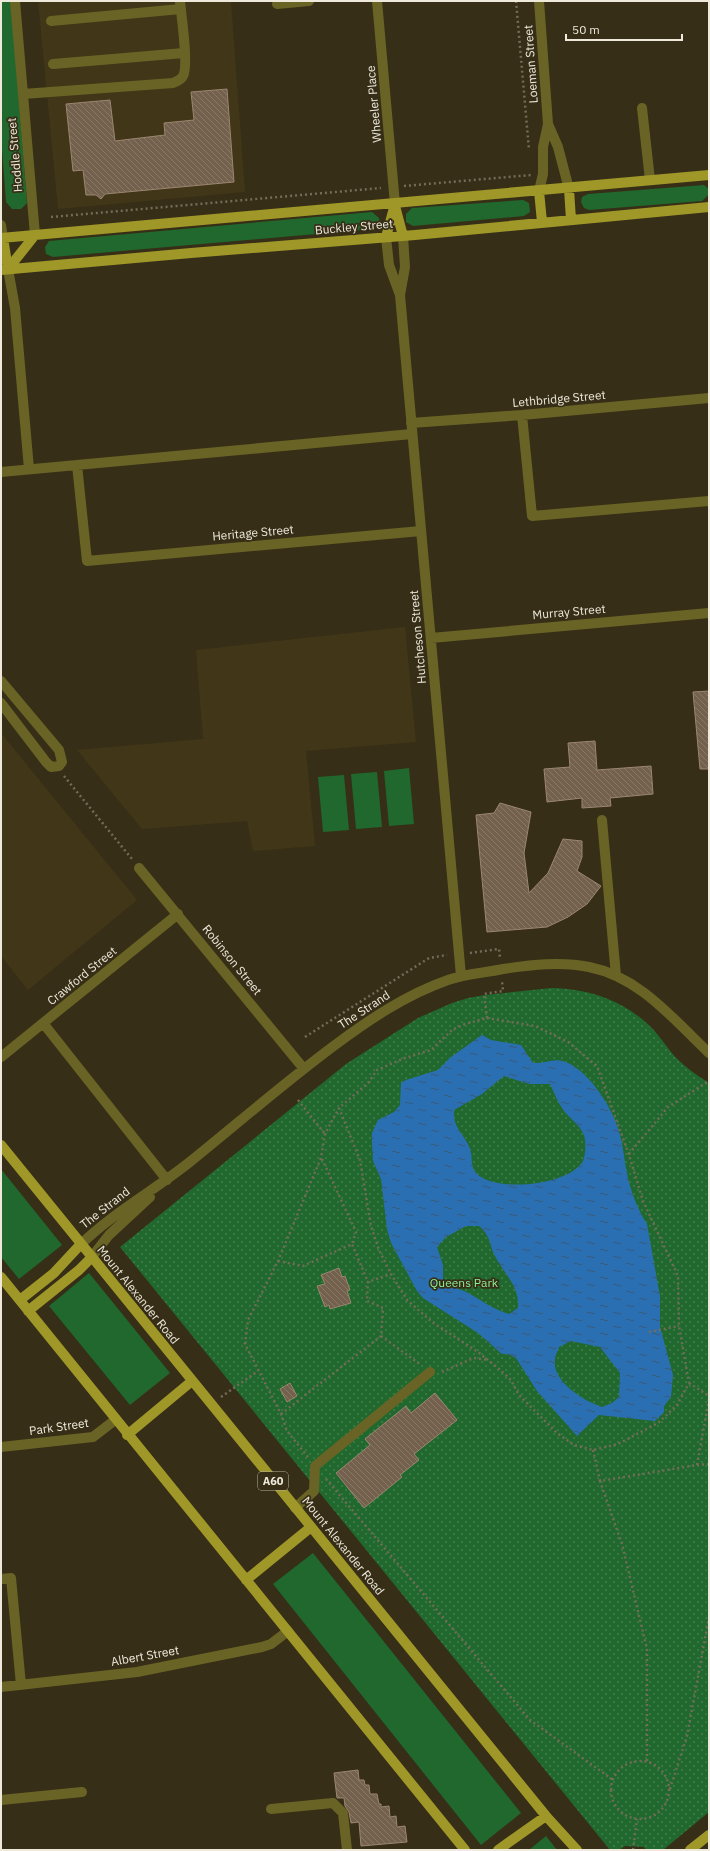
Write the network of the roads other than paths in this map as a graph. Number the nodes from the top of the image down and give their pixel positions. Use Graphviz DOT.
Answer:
graph roads {
  1 [pos="15,1"];
  2 [pos="309,1"];
  3 [pos="377,1"];
  4 [pos="539,1"];
  5 [pos="277,4"];
  6 [pos="180,5"];
  7 [pos="51,21"];
  8 [pos="184,53"];
  9 [pos="53,64"];
  10 [pos="23,94"];
  11 [pos="642,108"];
  12 [pos="548,124"];
  13 [pos="709,175"];
  14 [pos="650,180"];
  15 [pos="569,189"];
  16 [pos="539,191"];
  17 [pos="395,204"];
  18 [pos="709,207"];
  19 [pos="571,220"];
  20 [pos="542,222"];
  21 [pos="1,225"];
  22 [pos="35,235"];
  23 [pos="403,236"];
  24 [pos="386,237"];
  25 [pos="2,238"];
  26 [pos="5,270"];
  27 [pos="400,295"];
  28 [pos="709,398"];
  29 [pos="522,415"];
  30 [pos="411,423"];
  31 [pos="412,434"];
  32 [pos="77,465"];
  33 [pos="28,469"];
  34 [pos="1,472"];
  35 [pos="709,501"];
  36 [pos="421,531"];
  37 [pos="709,613"];
  38 [pos="431,638"];
  39 [pos="1,681"];
  40 [pos="1,703"];
  41 [pos="602,820"];
  42 [pos="139,868"];
  43 [pos="178,914"];
  44 [pos="461,976"];
  45 [pos="616,976"];
  46 [pos="43,1023"];
  47 [pos="709,1053"];
  48 [pos="1,1057"];
  49 [pos="304,1069"];
  50 [pos="1,1145"];
  51 [pos="167,1180"];
  52 [pos="80,1244"];
  53 [pos="91,1258"];
  54 [pos="1,1277"];
  55 [pos="20,1300"];
  56 [pos="28,1311"];
  57 [pos="430,1372"];
  58 [pos="192,1381"];
  59 [pos="115,1420"];
  60 [pos="127,1434"];
  61 [pos="1,1447"];
  62 [pos="295,1508"];
  63 [pos="311,1527"];
  64 [pos="1,1579"];
  65 [pos="246,1580"];
  66 [pos="288,1631"];
  67 [pos="21,1685"];
  68 [pos="1,1687"];
  69 [pos="82,1792"];
  70 [pos="1,1800"];
  71 [pos="271,1809"];
  72 [pos="546,1816"];
  73 [pos="709,1835"];
  74 [pos="347,1850"];
  75 [pos="465,1850"];
  76 [pos="498,1850"];
  77 [pos="577,1850"];
  78 [pos="690,1850"];
  1 -- 10 [label="street, Hoddle Street"];
  2 -- 5 [label="street"];
  3 -- 17 [label="street, Wheeler Place"];
  4 -- 12 [label="street, Loeman Street"];
  6 -- 7 [label="street"];
  6 -- 8 [label="street"];
  8 -- 9 [label="street"];
  8 -- 10 [label="street"];
  10 -- 22 [label="street, Hoddle Street"];
  11 -- 14 [label="street"];
  12 -- 15 [label="street, Loeman Street"];
  12 -- 16 [label="street, Loeman Street"];
  13 -- 14 [label="main road, Buckley Street"];
  14 -- 15 [label="main road, Buckley Street"];
  15 -- 16 [label="main road, Buckley Street"];
  15 -- 19 [label="main road"];
  16 -- 17 [label="main road, Buckley Street"];
  16 -- 20 [label="main road"];
  17 -- 22 [label="main road, Buckley Street"];
  17 -- 23 [label="main road"];
  17 -- 24 [label="main road"];
  18 -- 19 [label="main road, Buckley Street"];
  19 -- 20 [label="main road, Buckley Street"];
  20 -- 23 [label="main road, Buckley Street"];
  21 -- 25 [label="street"];
  22 -- 25 [label="main road, Buckley Street"];
  22 -- 26 [label="main road"];
  23 -- 24 [label="main road, Buckley Street"];
  23 -- 27 [label="street, Hutcheson Street"];
  24 -- 26 [label="main road, Buckley Street"];
  24 -- 27 [label="street, Hutcheson Street"];
  25 -- 26 [label="main road"];
  26 -- 33 [label="street"];
  27 -- 30 [label="street, Hutcheson Street"];
  28 -- 29 [label="street, Lethbridge Street"];
  29 -- 30 [label="street, Lethbridge Street"];
  29 -- 35 [label="street"];
  30 -- 31 [label="street, Hutcheson Street"];
  31 -- 32 [label="street"];
  31 -- 36 [label="street, Hutcheson Street"];
  32 -- 33 [label="street"];
  32 -- 36 [label="street, Heritage Street"];
  33 -- 34 [label="street"];
  36 -- 38 [label="street, Hutcheson Street"];
  37 -- 38 [label="street, Murray Street"];
  38 -- 44 [label="street, Hutcheson Street"];
  39 -- 40 [label="street"];
  41 -- 45 [label="street"];
  42 -- 43 [label="street, Robinson Street"];
  43 -- 46 [label="street, Crawford Street"];
  43 -- 49 [label="street, Robinson Street"];
  44 -- 45 [label="street, The Strand"];
  44 -- 49 [label="street, The Strand"];
  45 -- 47 [label="street, The Strand"];
  46 -- 48 [label="street, Crawford Street"];
  46 -- 51 [label="street"];
  49 -- 51 [label="street, The Strand"];
  50 -- 52 [label="main road, Mount Alexander Road / A60"];
  51 -- 52 [label="street, The Strand"];
  51 -- 53 [label="street, The Strand"];
  52 -- 53 [label="main road, Mount Alexander Road / A60"];
  52 -- 55 [label="main road"];
  53 -- 56 [label="main road"];
  53 -- 58 [label="main road, Mount Alexander Road / A60"];
  54 -- 55 [label="main road"];
  55 -- 56 [label="main road"];
  56 -- 59 [label="main road"];
  57 -- 62 [label="street"];
  58 -- 60 [label="main road"];
  58 -- 62 [label="main road, Mount Alexander Road / A60"];
  59 -- 60 [label="main road"];
  59 -- 61 [label="street, Park Street"];
  60 -- 65 [label="main road"];
  62 -- 63 [label="main road, Mount Alexander Road / A60"];
  63 -- 65 [label="main road"];
  63 -- 72 [label="main road, Mount Alexander Road / A60"];
  64 -- 67 [label="street"];
  65 -- 66 [label="main road"];
  66 -- 67 [label="street, Albert Street"];
  66 -- 75 [label="main road"];
  67 -- 68 [label="street, Albert Street"];
  69 -- 70 [label="street"];
  71 -- 74 [label="street"];
  72 -- 76 [label="main road"];
  72 -- 77 [label="main road, Mount Alexander Road / A60"];
  73 -- 78 [label="main road"];
}
